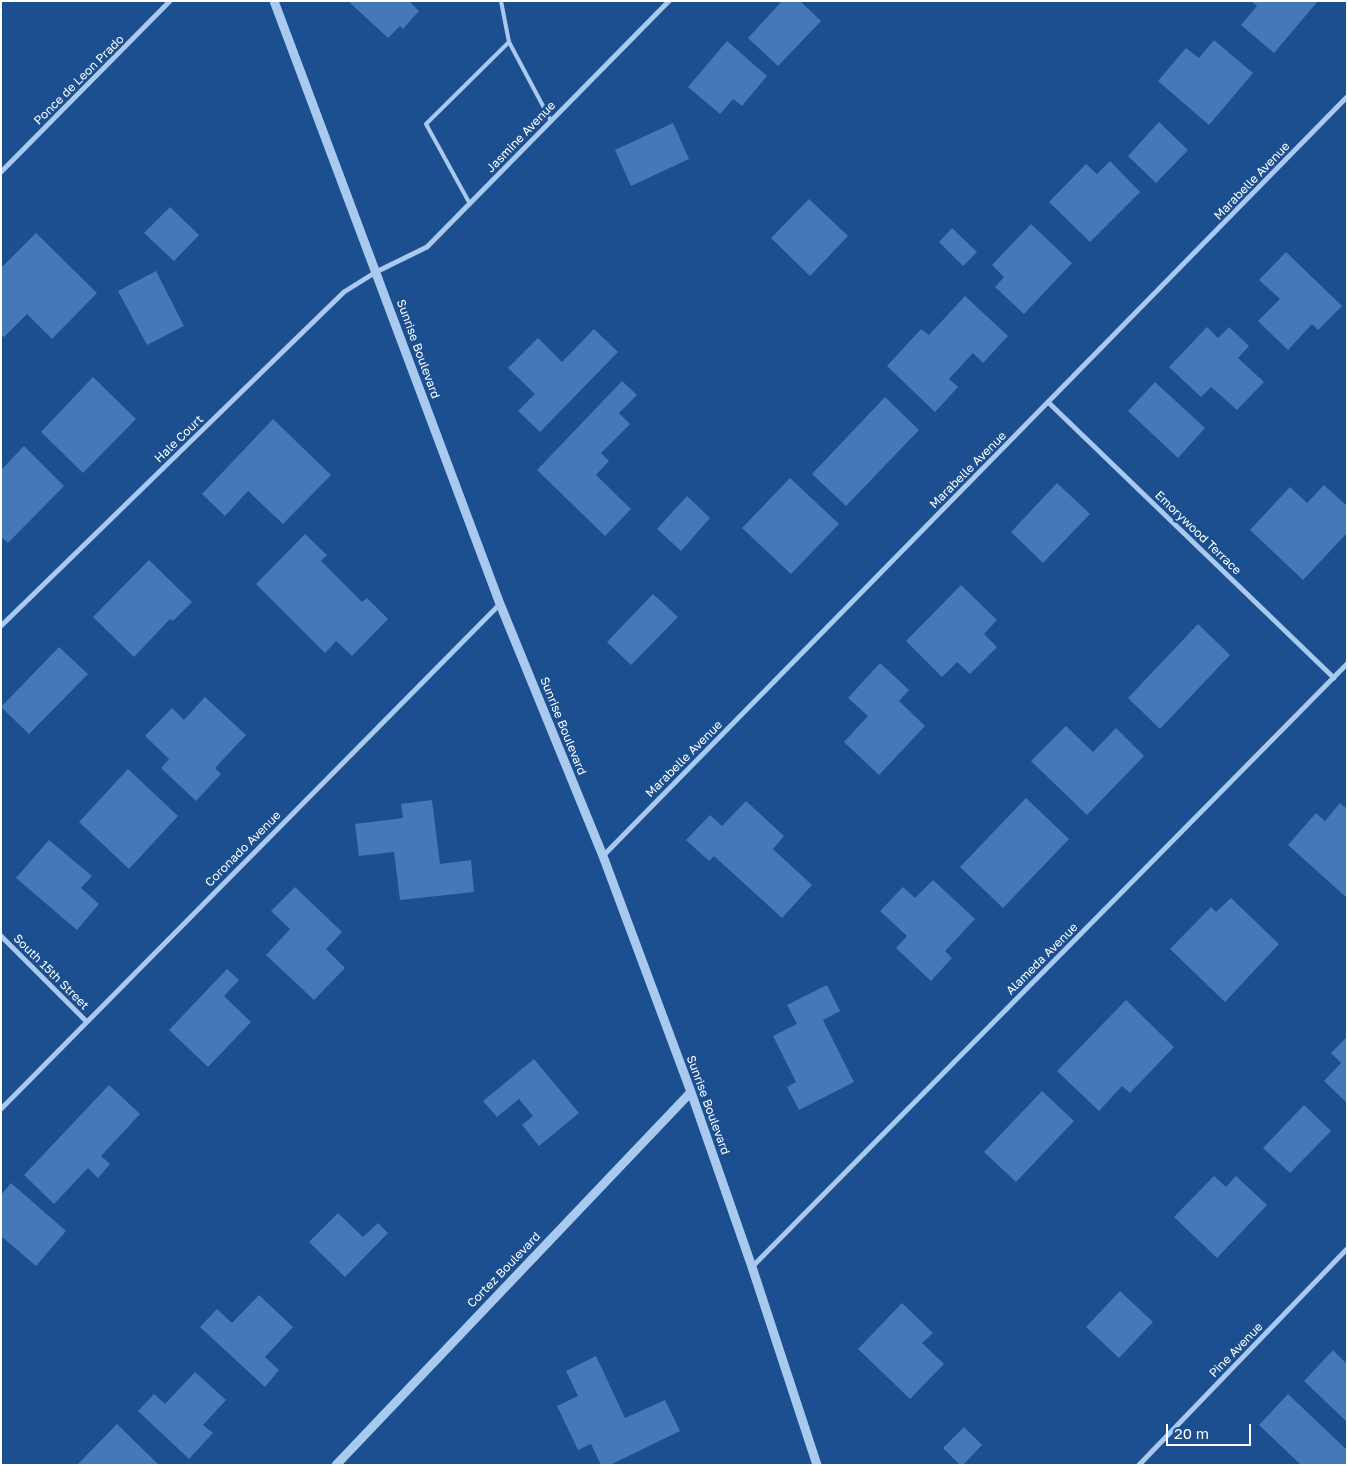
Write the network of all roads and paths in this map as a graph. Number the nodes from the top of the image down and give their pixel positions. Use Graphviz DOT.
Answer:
graph roads {
  1 [pos="170,1"];
  2 [pos="274,1"];
  3 [pos="500,1"];
  4 [pos="669,1"];
  5 [pos="508,42"];
  6 [pos="1347,98"];
  7 [pos="550,122"];
  8 [pos="1,172"];
  9 [pos="470,204"];
  10 [pos="376,272"];
  11 [pos="1048,403"];
  12 [pos="500,604"];
  13 [pos="1,626"];
  14 [pos="1347,664"];
  15 [pos="1334,678"];
  16 [pos="603,856"];
  17 [pos="1,936"];
  18 [pos="86,1021"];
  19 [pos="691,1092"];
  20 [pos="1,1109"];
  21 [pos="1347,1249"];
  22 [pos="752,1267"];
  23 [pos="336,1465"];
  24 [pos="817,1465"];
  25 [pos="1139,1465"];
  1 -- 8 [label="street, Ponce de Leon Prado"];
  2 -- 10 [label="street, Sunrise Boulevard"];
  3 -- 5 [label="lane"];
  4 -- 7 [label="street, Jasmine Avenue"];
  5 -- 7 [label="lane"];
  5 -- 9 [label="lane"];
  6 -- 11 [label="street, Marabelle Avenue"];
  7 -- 9 [label="street, Jasmine Avenue"];
  9 -- 10 [label="street, Jasmine Avenue"];
  10 -- 12 [label="street, Sunrise Boulevard"];
  10 -- 13 [label="street, Hale Court"];
  11 -- 15 [label="street, Emorywood Terrace"];
  11 -- 16 [label="street, Marabelle Avenue"];
  12 -- 16 [label="street, Sunrise Boulevard"];
  12 -- 18 [label="street, Coronado Avenue"];
  14 -- 15 [label="street, Alameda Avenue"];
  15 -- 22 [label="street, Alameda Avenue"];
  16 -- 19 [label="street, Sunrise Boulevard"];
  17 -- 18 [label="street, South 15th Street"];
  18 -- 20 [label="street, Coronado Avenue"];
  19 -- 22 [label="street, Sunrise Boulevard"];
  19 -- 23 [label="street, Cortez Boulevard"];
  21 -- 25 [label="street, Pine Avenue"];
  22 -- 24 [label="street, Sunrise Boulevard"];
}
